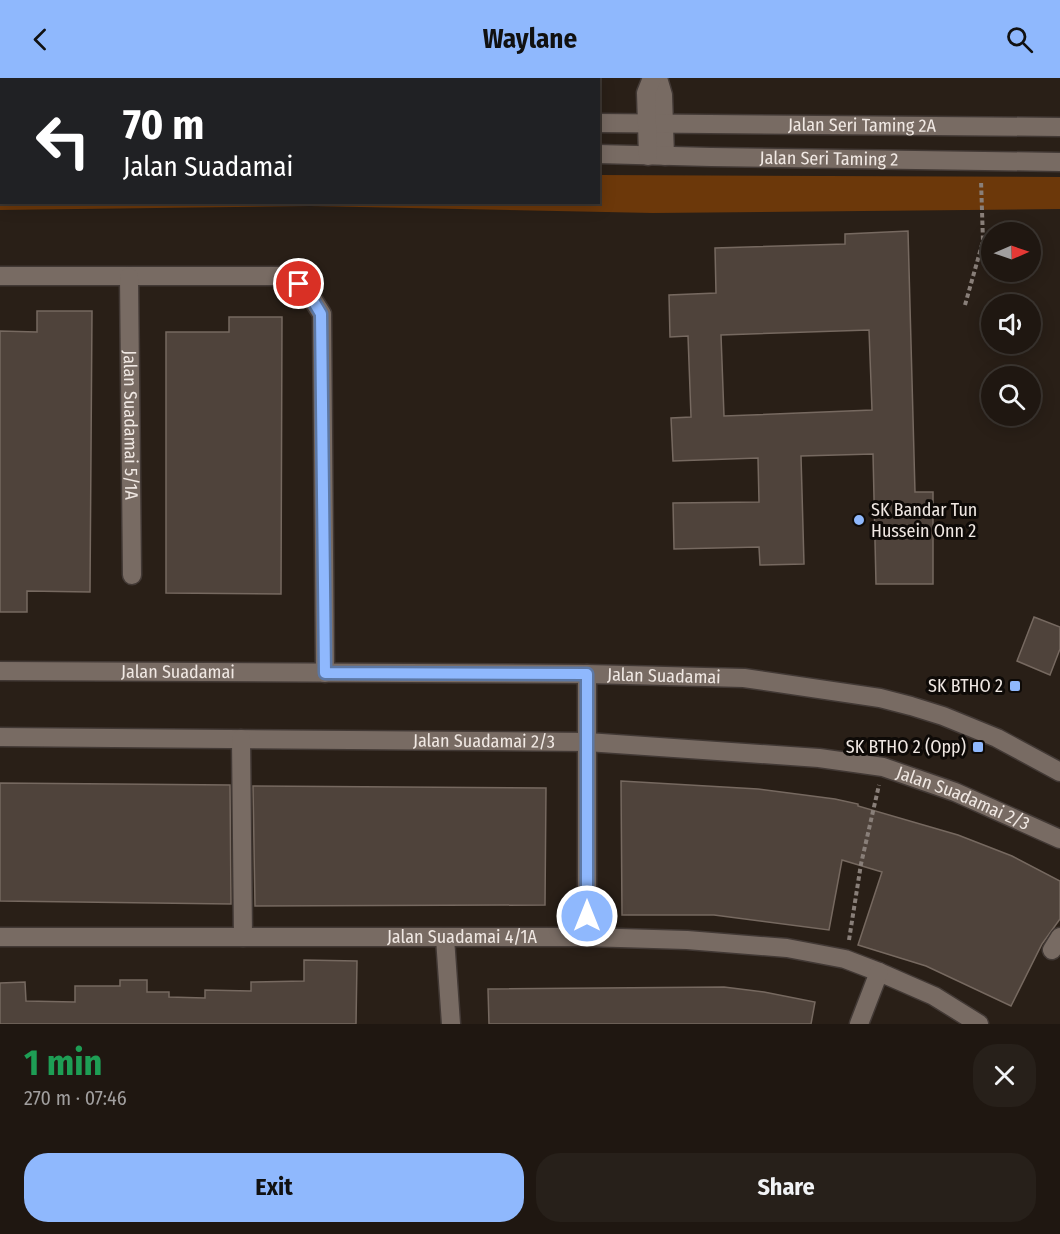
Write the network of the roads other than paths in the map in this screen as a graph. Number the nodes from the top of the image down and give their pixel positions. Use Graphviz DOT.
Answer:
graph roads {
  1 [pos="652,78"];
  2 [pos="658,78"];
  3 [pos="600,123"];
  4 [pos="656,124"];
  5 [pos="1060,127"];
  6 [pos="600,154"];
  7 [pos="656,156"];
  8 [pos="1060,162"];
  9 [pos="0,276"];
  10 [pos="129,277"];
  11 [pos="132,575"];
  12 [pos="0,671"];
  13 [pos="325,673"];
  14 [pos="587,674"];
  15 [pos="0,737"];
  16 [pos="241,739"];
  17 [pos="587,742"];
  18 [pos="1060,772"];
  19 [pos="1060,839"];
  20 [pos="0,937"];
  21 [pos="243,937"];
  22 [pos="445,938"];
  23 [pos="587,938"];
  24 [pos="879,972"];
  25 [pos="451,1024"];
  26 [pos="860,1024"];
  27 [pos="979,1024"];
  1 -- 4 [label="street"];
  2 -- 4 [label="street"];
  3 -- 4 [label="street"];
  4 -- 5 [label="street, Jalan Seri Taming 2A"];
  4 -- 7 [label="street"];
  6 -- 7 [label="street, Jalan Seri Taming 2"];
  7 -- 8 [label="street, Jalan Seri Taming 2"];
  9 -- 10 [label="street"];
  10 -- 11 [label="street, Jalan Suadamai 5/1A"];
  10 -- 13 [label="street"];
  12 -- 13 [label="street, Jalan Suadamai"];
  13 -- 14 [label="street, Jalan Suadamai"];
  14 -- 17 [label="street"];
  14 -- 18 [label="street, Jalan Suadamai"];
  15 -- 16 [label="street, Jalan Suadamai 2/3"];
  16 -- 17 [label="street, Jalan Suadamai 2/3"];
  16 -- 21 [label="street"];
  17 -- 19 [label="street, Jalan Suadamai 2/3"];
  17 -- 23 [label="street"];
  20 -- 21 [label="street, Jalan Suadamai 4/1A"];
  21 -- 22 [label="street, Jalan Suadamai 4/1A"];
  22 -- 23 [label="street, Jalan Suadamai 4/1A"];
  22 -- 25 [label="street"];
  23 -- 24 [label="street, Jalan Suadamai 4/1A"];
  24 -- 26 [label="street"];
  24 -- 27 [label="street, Jalan Suadamai 4/1A"];
}
